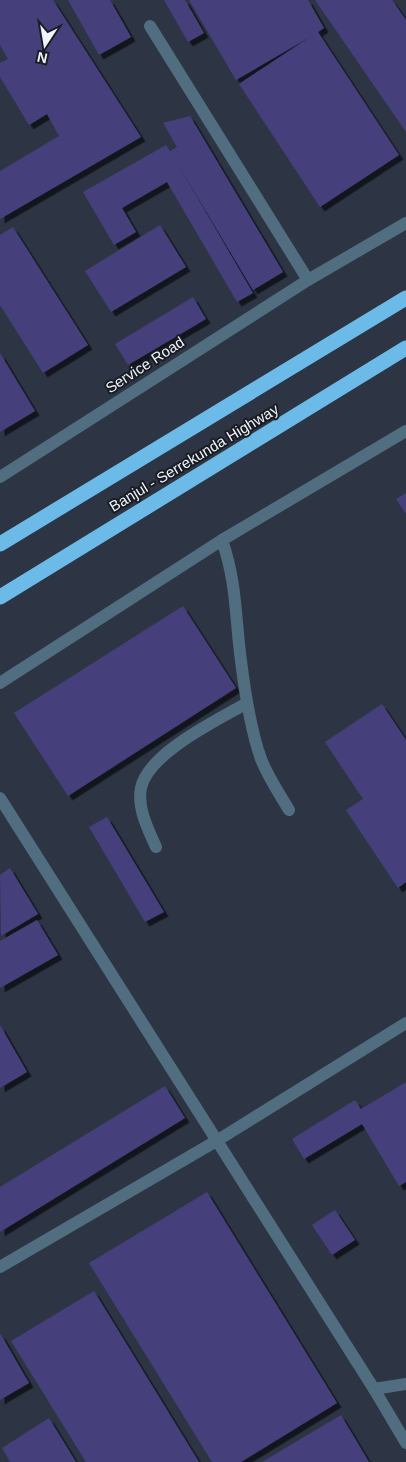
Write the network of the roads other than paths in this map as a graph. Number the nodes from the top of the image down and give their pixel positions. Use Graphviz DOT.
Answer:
graph roads {
  1 [pos="150,26"];
  2 [pos="406,223"];
  3 [pos="308,280"];
  4 [pos="406,298"];
  5 [pos="406,348"];
  6 [pos="406,431"];
  7 [pos="0,477"];
  8 [pos="222,540"];
  9 [pos="0,544"];
  10 [pos="0,597"];
  11 [pos="0,683"];
  12 [pos="247,702"];
  13 [pos="0,798"];
  14 [pos="288,810"];
  15 [pos="156,847"];
  16 [pos="406,1023"];
  17 [pos="218,1140"];
  18 [pos="0,1267"];
  19 [pos="406,1384"];
  20 [pos="374,1389"];
  21 [pos="406,1443"];
  1 -- 3 [label="street"];
  2 -- 3 [label="street, Service Road"];
  3 -- 7 [label="street, Service Road"];
  4 -- 9 [label="highway, Banjul - Serrekunda Highway"];
  5 -- 10 [label="highway, Banjul - Serrekunda Highway"];
  6 -- 8 [label="street"];
  8 -- 11 [label="street"];
  8 -- 12 [label="street"];
  12 -- 14 [label="street"];
  12 -- 15 [label="street"];
  13 -- 17 [label="street"];
  16 -- 17 [label="street"];
  17 -- 18 [label="street"];
  17 -- 20 [label="street"];
  19 -- 20 [label="street"];
  20 -- 21 [label="street"];
}
